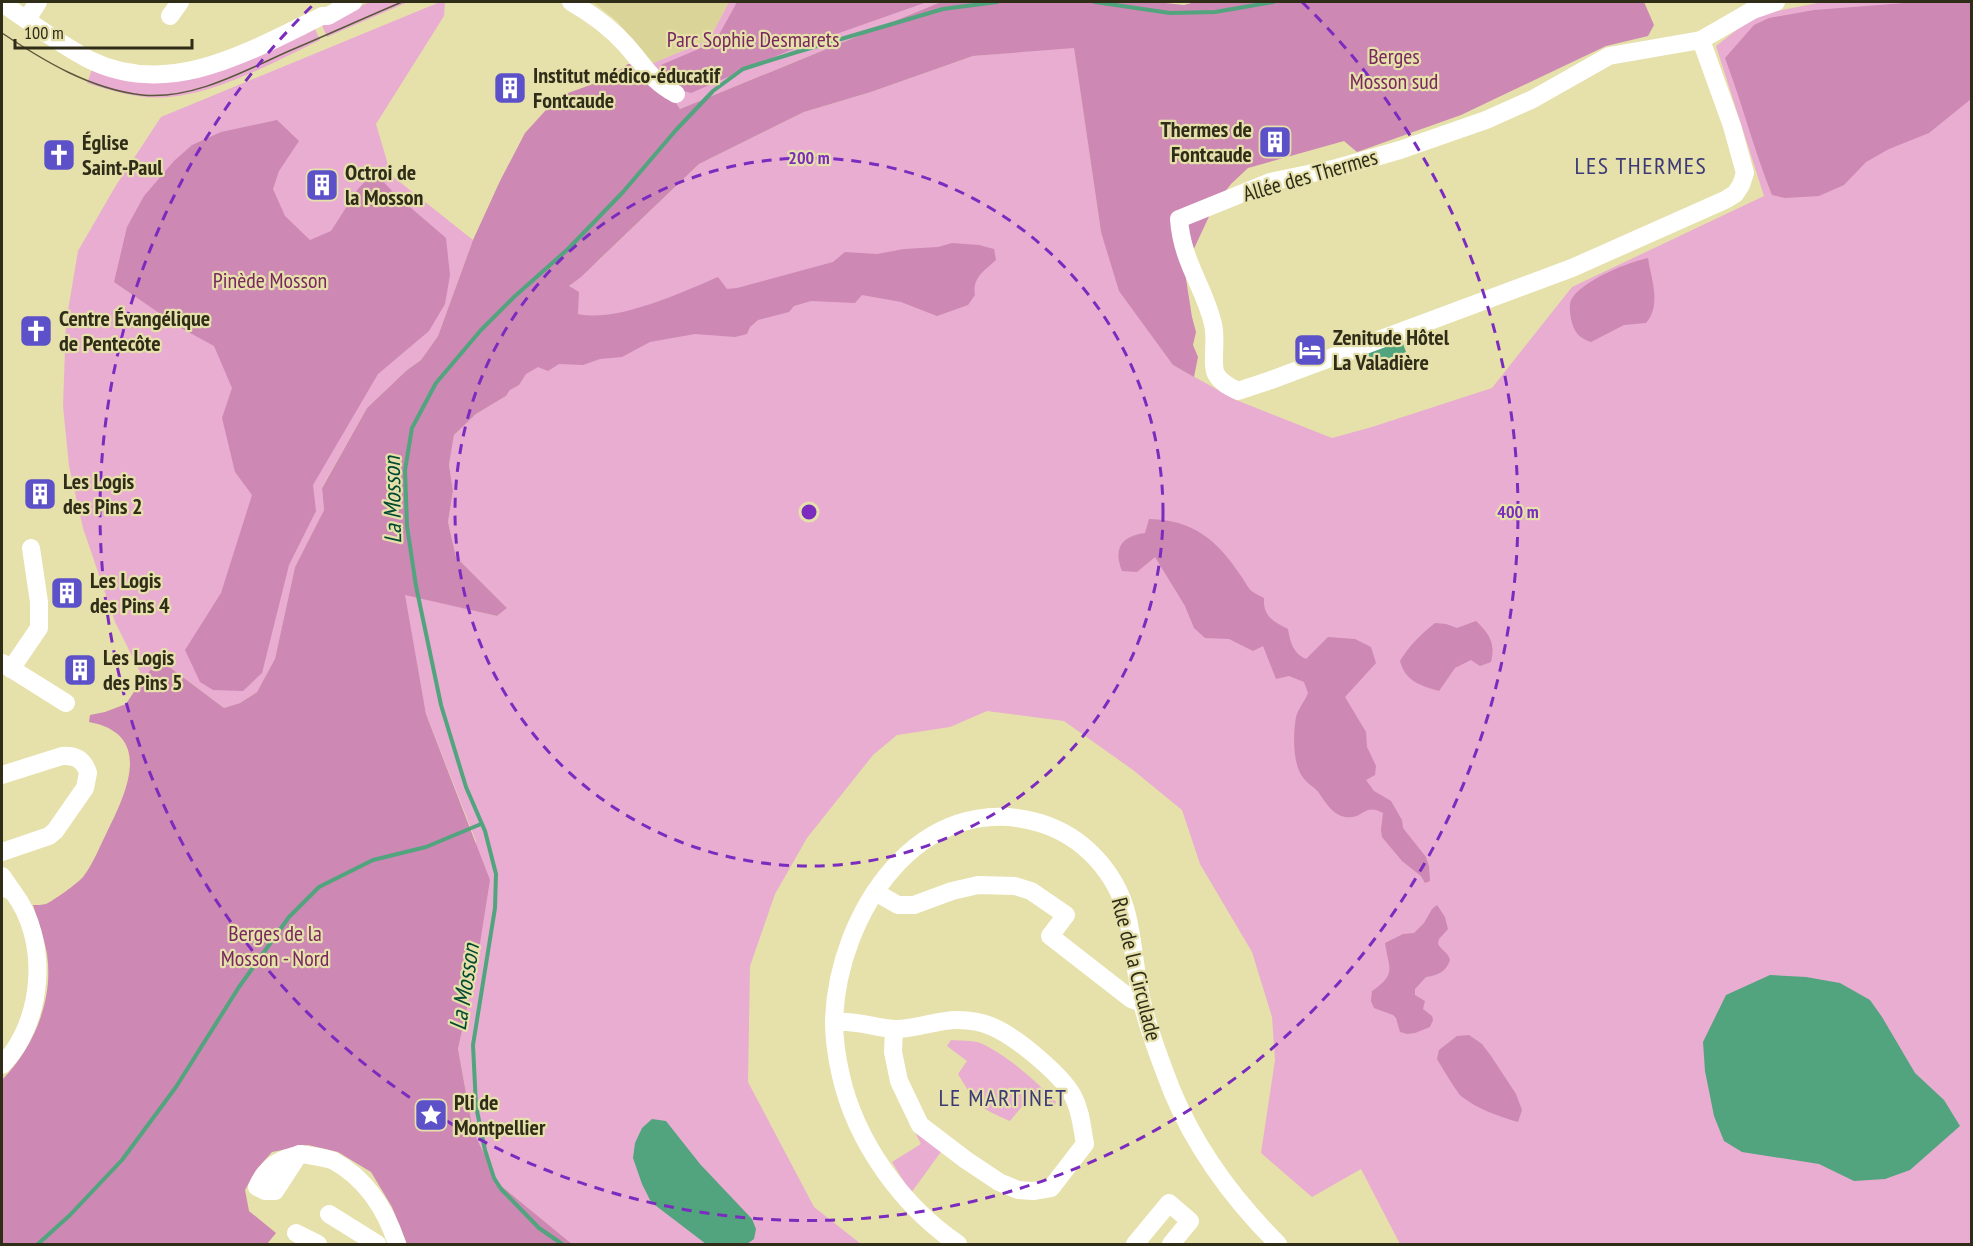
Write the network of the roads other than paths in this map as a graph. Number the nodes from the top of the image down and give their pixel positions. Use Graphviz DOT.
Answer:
graph roads {
  1 [pos="38,2"];
  2 [pos="571,2"];
  3 [pos="1776,2"];
  4 [pos="2,3"];
  5 [pos="337,5"];
  6 [pos="27,20"];
  7 [pos="1701,39"];
  8 [pos="676,94"];
  9 [pos="31,548"];
  10 [pos="6,666"];
  11 [pos="66,703"];
  12 [pos="2,775"];
  13 [pos="6,851"];
  14 [pos="5,883"];
  15 [pos="875,892"];
  16 [pos="1142,1003"];
  17 [pos="834,1022"];
  18 [pos="894,1029"];
  19 [pos="2,1065"];
  20 [pos="299,1154"];
  21 [pos="329,1214"];
  22 [pos="296,1233"];
  23 [pos="318,1245"];
  24 [pos="376,1245"];
  25 [pos="397,1245"];
  26 [pos="958,1245"];
  27 [pos="1136,1245"];
  28 [pos="1171,1245"];
  29 [pos="1278,1245"];
  1 -- 6 [label="street"];
  2 -- 8 [label="street"];
  3 -- 7 [label="street, Allée des Thermes"];
  4 -- 6 [label="street"];
  5 -- 6 [label="street"];
  7 -- 7 [label="street, Allée des Thermes"];
  9 -- 10 [label="street"];
  10 -- 11 [label="street"];
  12 -- 13 [label="street"];
  13 -- 14 [label="street"];
  14 -- 19 [label="street"];
  15 -- 16 [label="street"];
  15 -- 16 [label="street, Rue de la Circulade"];
  15 -- 17 [label="street, Rue de la Circulade"];
  16 -- 29 [label="street, Rue de la Circulade"];
  17 -- 18 [label="street"];
  17 -- 26 [label="street, Rue de la Circulade"];
  18 -- 18 [label="street"];
  20 -- 25 [label="street"];
  21 -- 24 [label="street"];
  22 -- 23 [label="street"];
  27 -- 28 [label="street"];
}
